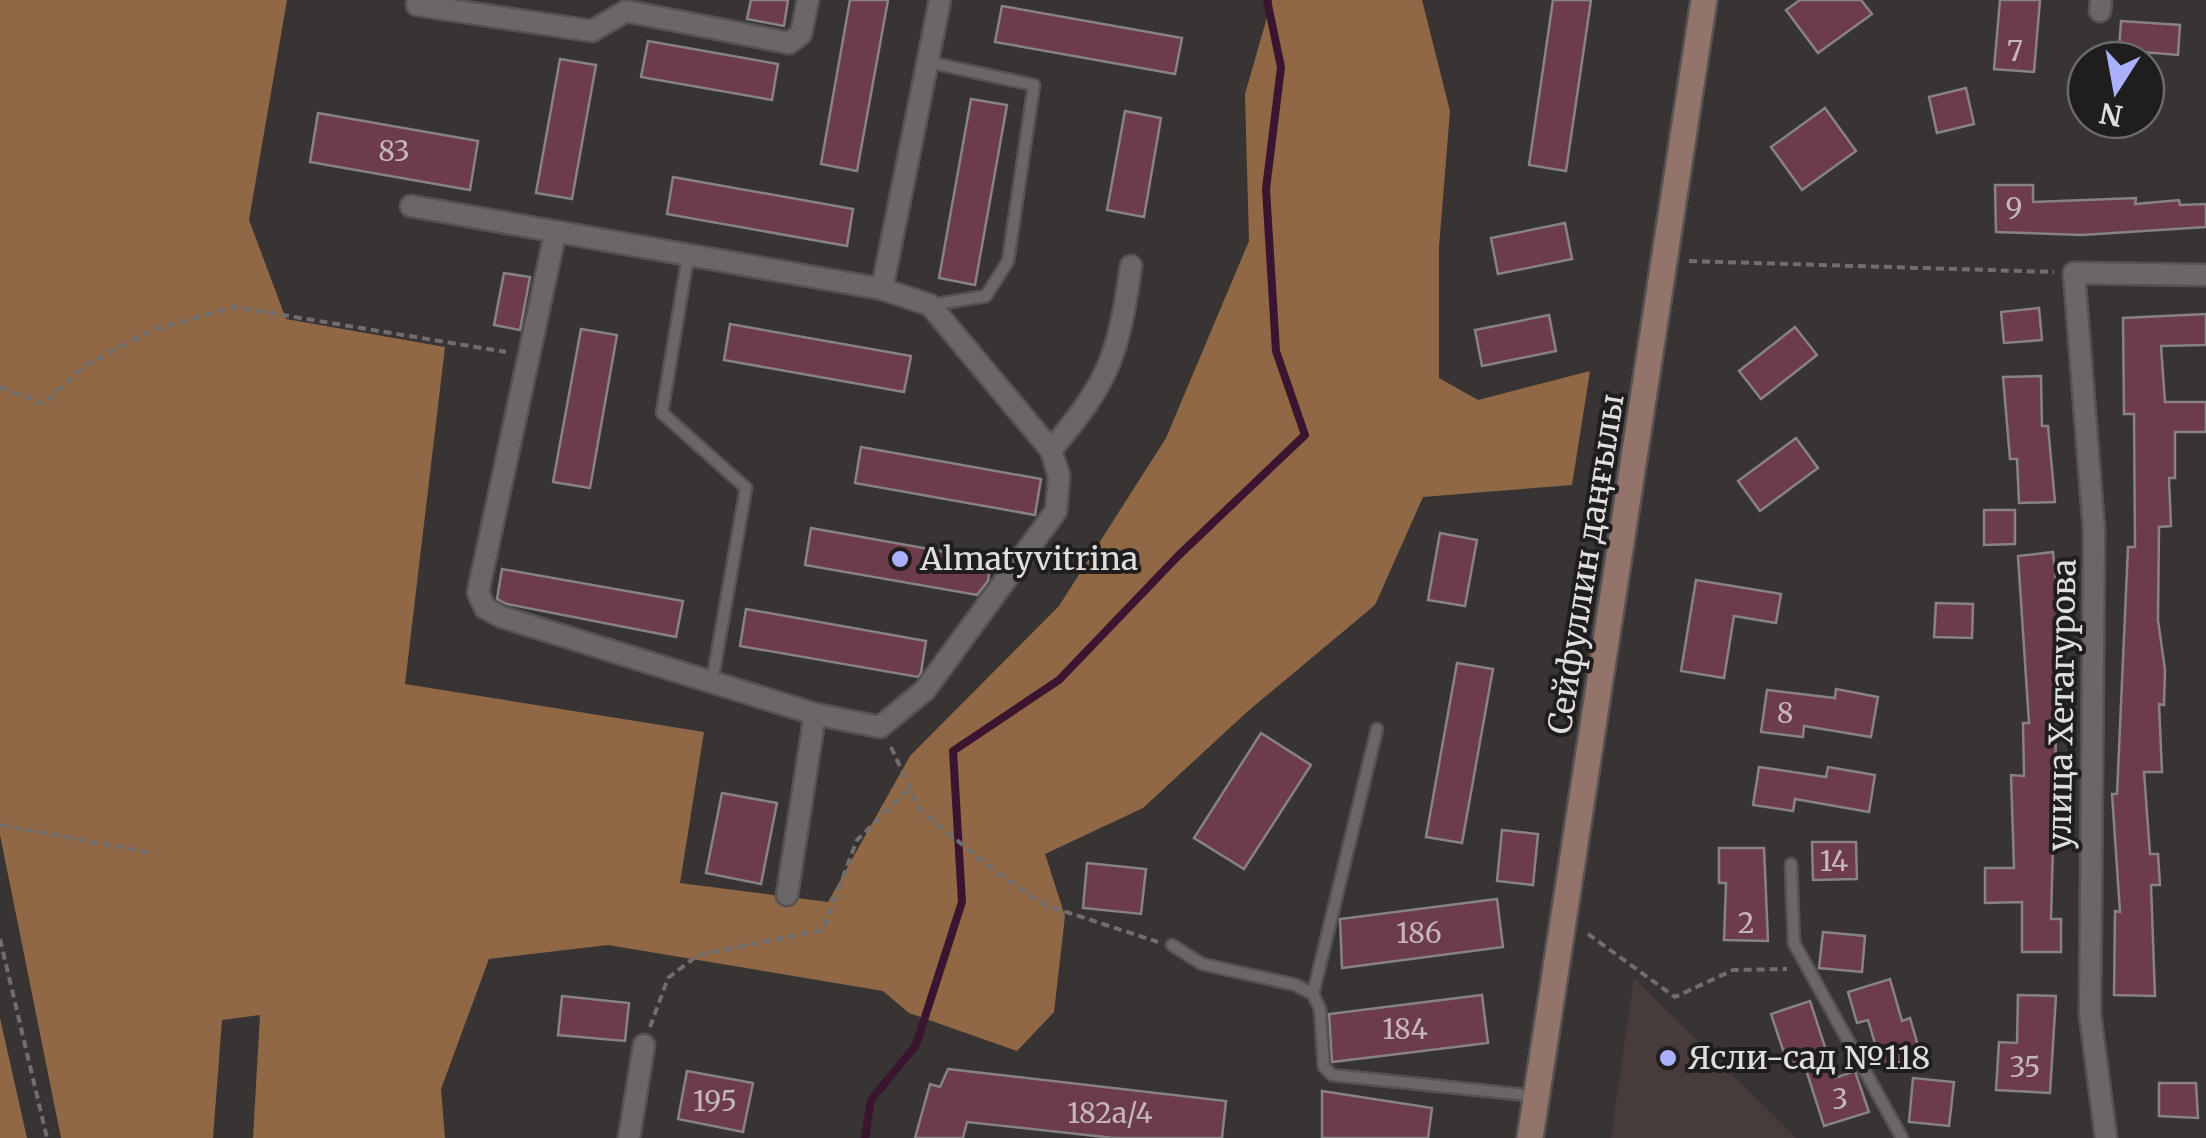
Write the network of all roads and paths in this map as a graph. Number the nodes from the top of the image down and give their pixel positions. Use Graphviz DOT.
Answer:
graph roads {
  1 [pos="808,0"];
  2 [pos="940,0"];
  3 [pos="1704,0"];
  4 [pos="416,5"];
  5 [pos="634,5"];
  6 [pos="928,62"];
  7 [pos="410,206"];
  8 [pos="555,234"];
  9 [pos="688,256"];
  10 [pos="1666,260"];
  11 [pos="1131,266"];
  12 [pos="2074,273"];
  13 [pos="2206,275"];
  14 [pos="882,289"];
  15 [pos="930,306"];
  16 [pos="529,356"];
  17 [pos="0,387"];
  18 [pos="1051,450"];
  19 [pos="712,682"];
  20 [pos="815,714"];
  21 [pos="880,726"];
  22 [pos="1377,729"];
  23 [pos="911,787"];
  24 [pos="0,825"];
  25 [pos="146,852"];
  26 [pos="1790,864"];
  27 [pos="787,894"];
  28 [pos="1564,917"];
  29 [pos="0,939"];
  30 [pos="1172,945"];
  31 [pos="1808,968"];
  32 [pos="1313,994"];
  33 [pos="644,1045"];
  34 [pos="1536,1096"];
  35 [pos="47,1138"];
  36 [pos="629,1138"];
  37 [pos="1530,1138"];
  38 [pos="1902,1138"];
  39 [pos="2106,1138"];
  1 -- 5 [label="street"];
  2 -- 6 [label="street"];
  3 -- 10 [label="main road, Сейфуллин даңғылы"];
  4 -- 5 [label="street"];
  6 -- 14 [label="street"];
  6 -- 15 [label="lane"];
  7 -- 8 [label="street"];
  8 -- 9 [label="street"];
  8 -- 16 [label="street"];
  9 -- 14 [label="street"];
  9 -- 19 [label="lane"];
  10 -- 12 [label="path"];
  10 -- 28 [label="main road, Сейфуллин даңғылы"];
  11 -- 18 [label="street"];
  12 -- 13 [label="street"];
  12 -- 39 [label="street, улица Хетагурова"];
  14 -- 15 [label="street"];
  15 -- 18 [label="street"];
  16 -- 17 [label="path"];
  16 -- 19 [label="street"];
  18 -- 21 [label="street"];
  19 -- 20 [label="street"];
  20 -- 21 [label="street"];
  20 -- 27 [label="street"];
  21 -- 23 [label="path"];
  22 -- 32 [label="lane"];
  23 -- 30 [label="path"];
  23 -- 33 [label="path"];
  24 -- 25 [label="path"];
  26 -- 31 [label="lane"];
  28 -- 31 [label="path"];
  28 -- 34 [label="main road, Сейфуллин даңғылы"];
  29 -- 35 [label="path"];
  30 -- 32 [label="lane"];
  31 -- 38 [label="lane"];
  32 -- 34 [label="lane"];
  33 -- 36 [label="street"];
  34 -- 37 [label="main road, Сейфуллин даңғылы"];
}
